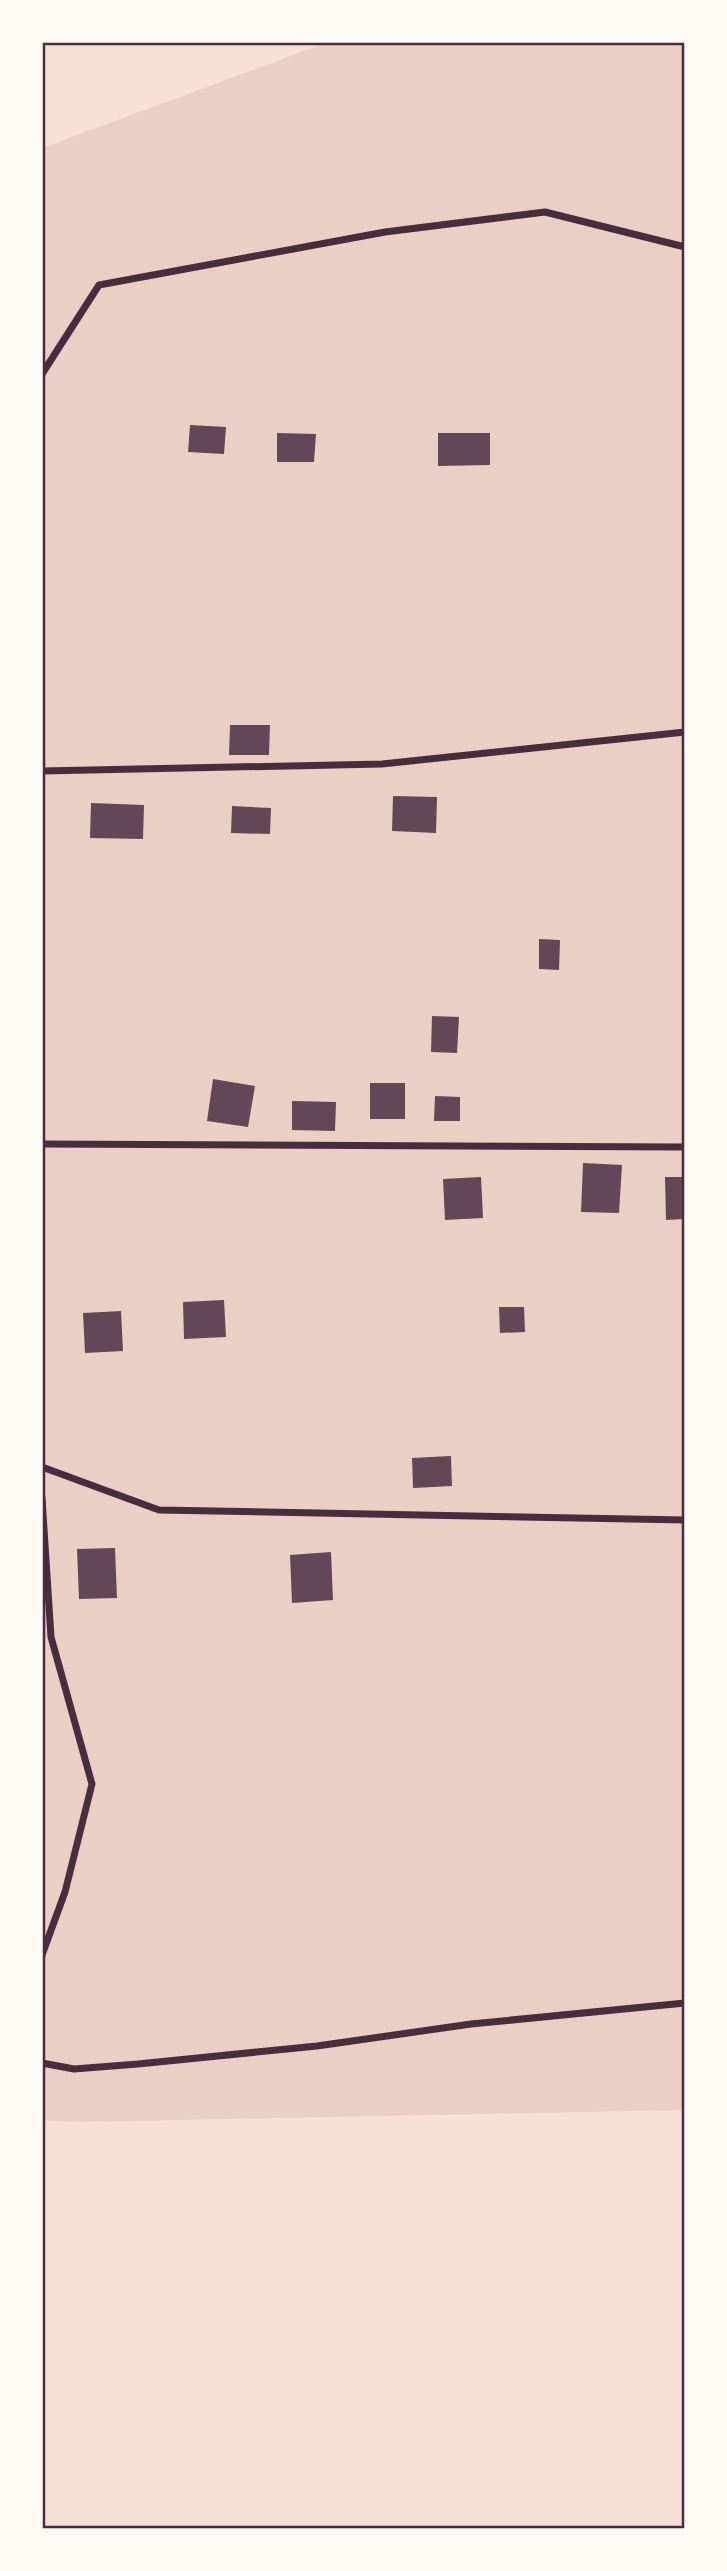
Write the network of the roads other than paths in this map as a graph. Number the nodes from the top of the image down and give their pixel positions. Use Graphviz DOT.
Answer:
graph roads {
  1 [pos="685,247"];
  2 [pos="42,374"];
  3 [pos="685,732"];
  4 [pos="42,771"];
  5 [pos="42,1144"];
  6 [pos="685,1147"];
  7 [pos="42,1467"];
  8 [pos="42,1498"];
  9 [pos="685,1520"];
  10 [pos="42,1955"];
  11 [pos="685,2003"];
  12 [pos="42,2063"];
  1 -- 2 [label="street"];
  3 -- 4 [label="street"];
  5 -- 6 [label="street"];
  7 -- 9 [label="street"];
  8 -- 10 [label="street"];
  11 -- 12 [label="street"];
}
